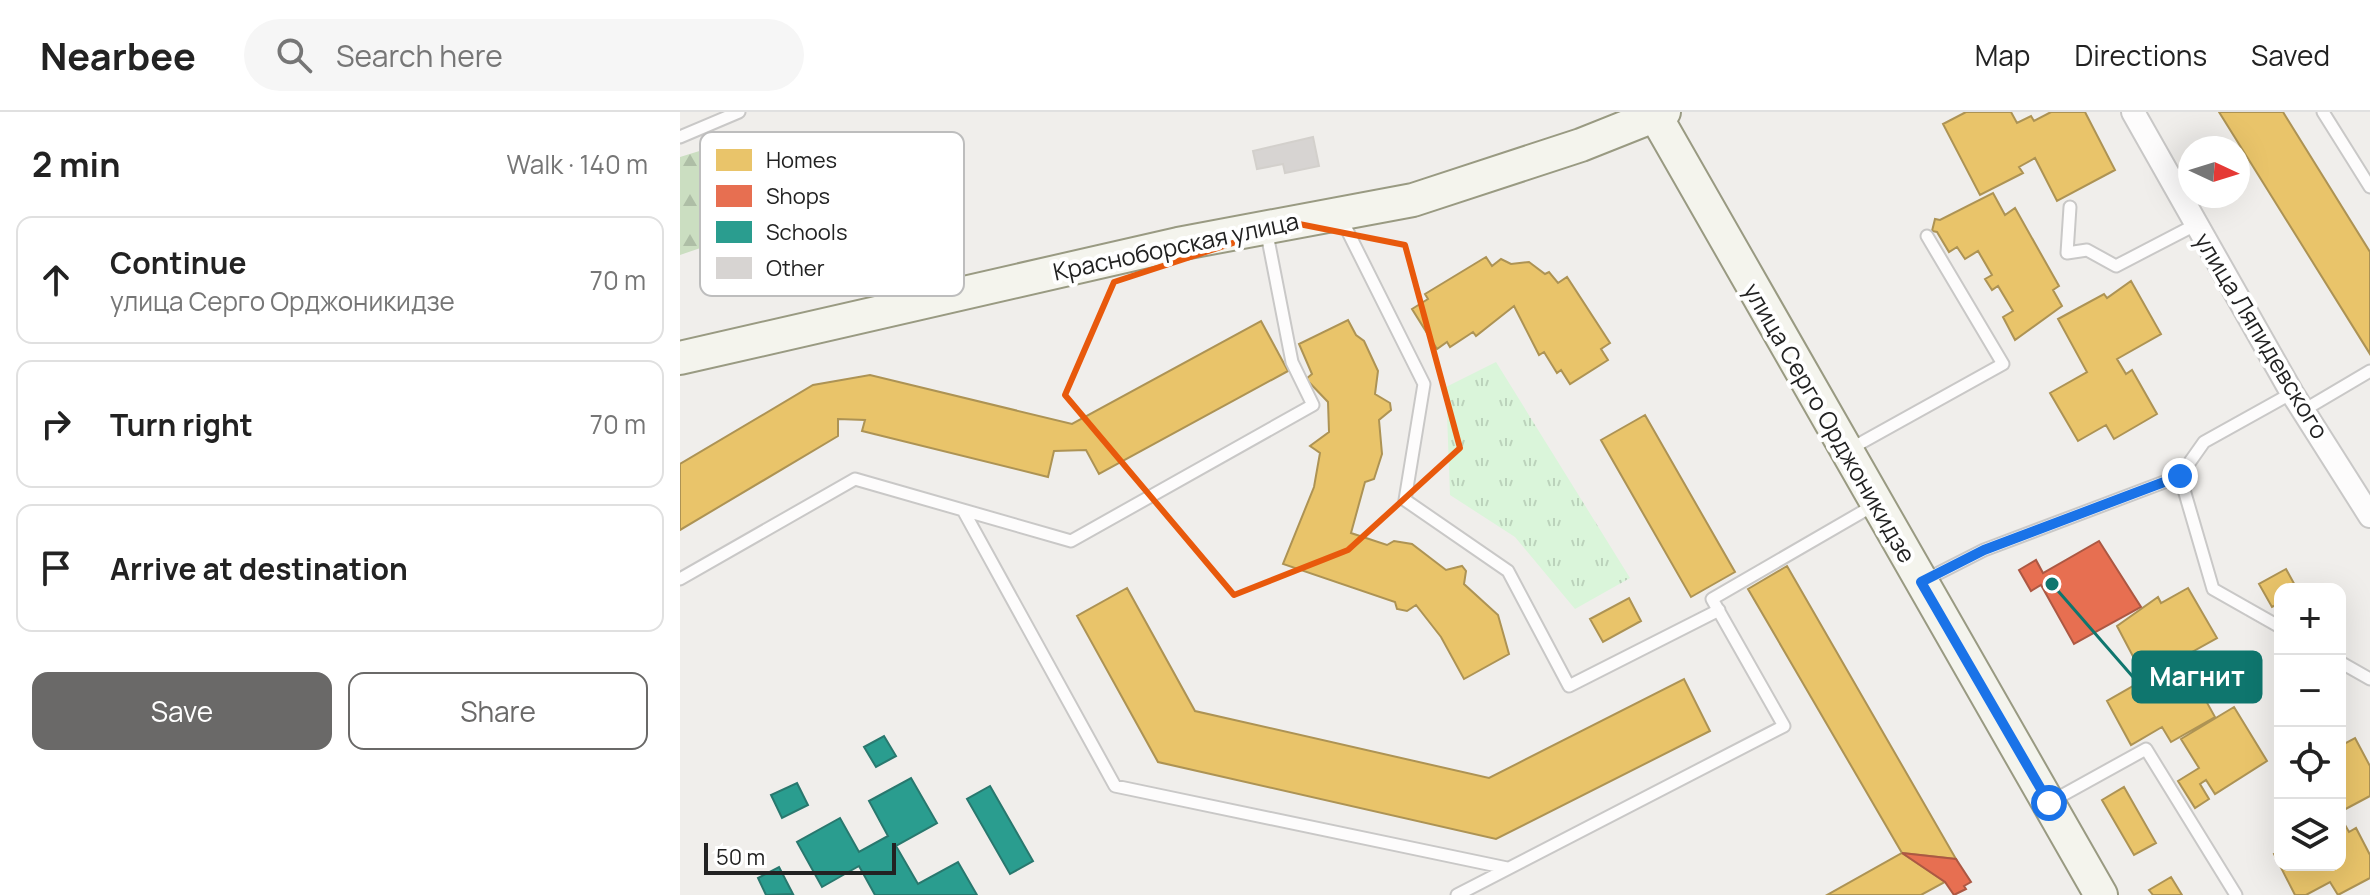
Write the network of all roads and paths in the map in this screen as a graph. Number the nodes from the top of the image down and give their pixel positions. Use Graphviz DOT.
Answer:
graph roads {
  1 [pos="739,112"];
  2 [pos="2133,112"];
  3 [pos="2323,112"];
  4 [pos="1660,114"];
  5 [pos="680,137"];
  6 [pos="2370,187"];
  7 [pos="2070,207"];
  8 [pos="1339,214"];
  9 [pos="2195,225"];
  10 [pos="1266,228"];
  11 [pos="1927,236"];
  12 [pos="964,293"];
  13 [pos="952,296"];
  14 [pos="680,358"];
  15 [pos="2370,371"];
  16 [pos="2298,401"];
  17 [pos="1846,451"];
  18 [pos="2180,476"];
  19 [pos="1876,504"];
  20 [pos="963,510"];
  21 [pos="2370,516"];
  22 [pos="680,579"];
  23 [pos="1921,582"];
  24 [pos="1719,610"];
  25 [pos="2274,624"];
  26 [pos="2346,665"];
  27 [pos="2370,679"];
  28 [pos="2049,803"];
  29 [pos="1507,868"];
  30 [pos="1457,895"];
  31 [pos="2101,895"];
  32 [pos="2236,895"];
  1 -- 5 [label="lane"];
  2 -- 9 [label="street, улица Ляпидевского"];
  3 -- 6 [label="lane"];
  4 -- 8 [label="street, Красноборская улица"];
  4 -- 17 [label="street, улица Серго Орджоникидзе"];
  7 -- 9 [label="lane"];
  8 -- 10 [label="street, Красноборская улица"];
  8 -- 24 [label="lane"];
  9 -- 16 [label="street, улица Ляпидевского"];
  10 -- 12 [label="street, Красноборская улица"];
  10 -- 20 [label="lane"];
  11 -- 17 [label="lane"];
  13 -- 14 [label="street, Красноборская улица"];
  15 -- 16 [label="lane"];
  16 -- 18 [label="lane"];
  16 -- 21 [label="street, улица Ляпидевского"];
  17 -- 19 [label="street, улица Серго Орджоникидзе"];
  18 -- 23 [label="lane"];
  18 -- 25 [label="lane"];
  19 -- 23 [label="street, улица Серго Орджоникидзе"];
  19 -- 24 [label="lane"];
  20 -- 22 [label="lane"];
  20 -- 29 [label="lane"];
  23 -- 28 [label="street, улица Серго Орджоникидзе"];
  24 -- 29 [label="lane"];
  26 -- 27 [label="lane"];
  28 -- 31 [label="street, улица Серго Орджоникидзе"];
  28 -- 32 [label="lane"];
  29 -- 30 [label="lane"];
}
